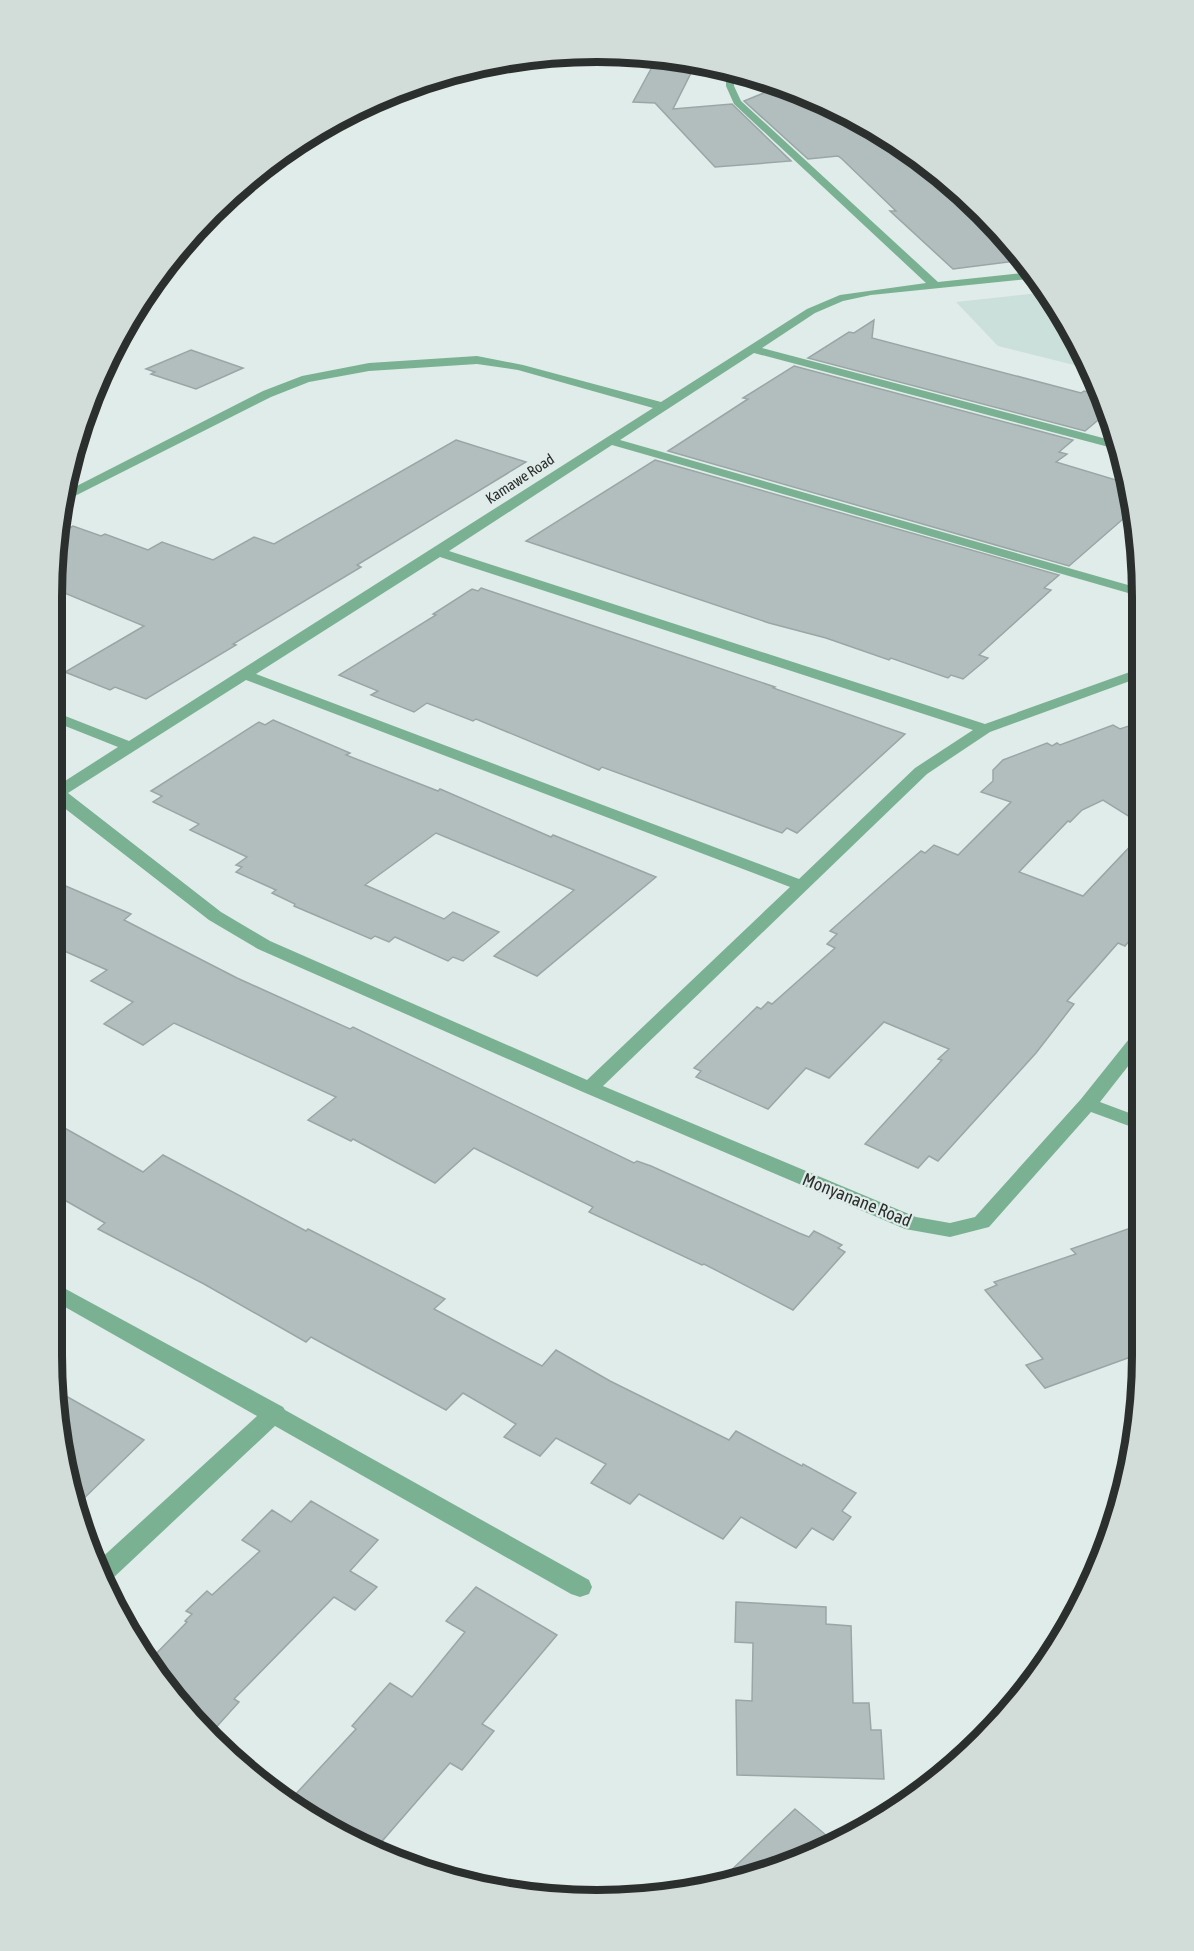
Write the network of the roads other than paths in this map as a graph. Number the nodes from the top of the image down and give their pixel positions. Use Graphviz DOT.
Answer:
graph roads {
  1 [pos="730,79"];
  2 [pos="1026,276"];
  3 [pos="936,286"];
  4 [pos="753,349"];
  5 [pos="661,406"];
  6 [pos="610,441"];
  7 [pos="1110,444"];
  8 [pos="72,493"];
  9 [pos="438,552"];
  10 [pos="1132,590"];
  11 [pos="243,674"];
  12 [pos="1132,675"];
  13 [pos="62,720"];
  14 [pos="985,729"];
  15 [pos="129,746"];
  16 [pos="62,790"];
  17 [pos="62,799"];
  18 [pos="803,886"];
  19 [pos="1132,1048"];
  20 [pos="590,1088"];
  21 [pos="1088,1104"];
  22 [pos="1132,1121"];
  23 [pos="62,1295"];
  24 [pos="275,1413"];
  25 [pos="107,1569"];
  26 [pos="580,1587"];
  1 -- 3 [label="street"];
  2 -- 3 [label="street, Kamawe Road"];
  3 -- 4 [label="street, Kamawe Road"];
  4 -- 5 [label="street, Kamawe Road"];
  4 -- 7 [label="street"];
  5 -- 6 [label="street, Kamawe Road"];
  5 -- 8 [label="street"];
  6 -- 9 [label="street, Kamawe Road"];
  6 -- 10 [label="street"];
  9 -- 11 [label="street, Kamawe Road"];
  9 -- 14 [label="street"];
  11 -- 15 [label="street, Kamawe Road"];
  11 -- 18 [label="street"];
  12 -- 14 [label="street"];
  13 -- 15 [label="street"];
  14 -- 18 [label="street"];
  15 -- 16 [label="street, Kamawe Road"];
  17 -- 20 [label="street, Monyanane Road"];
  18 -- 20 [label="street"];
  19 -- 21 [label="street, Monyanane Road"];
  20 -- 21 [label="street, Monyanane Road"];
  21 -- 22 [label="street"];
  23 -- 24 [label="street"];
  24 -- 25 [label="street"];
  24 -- 26 [label="street"];
}
